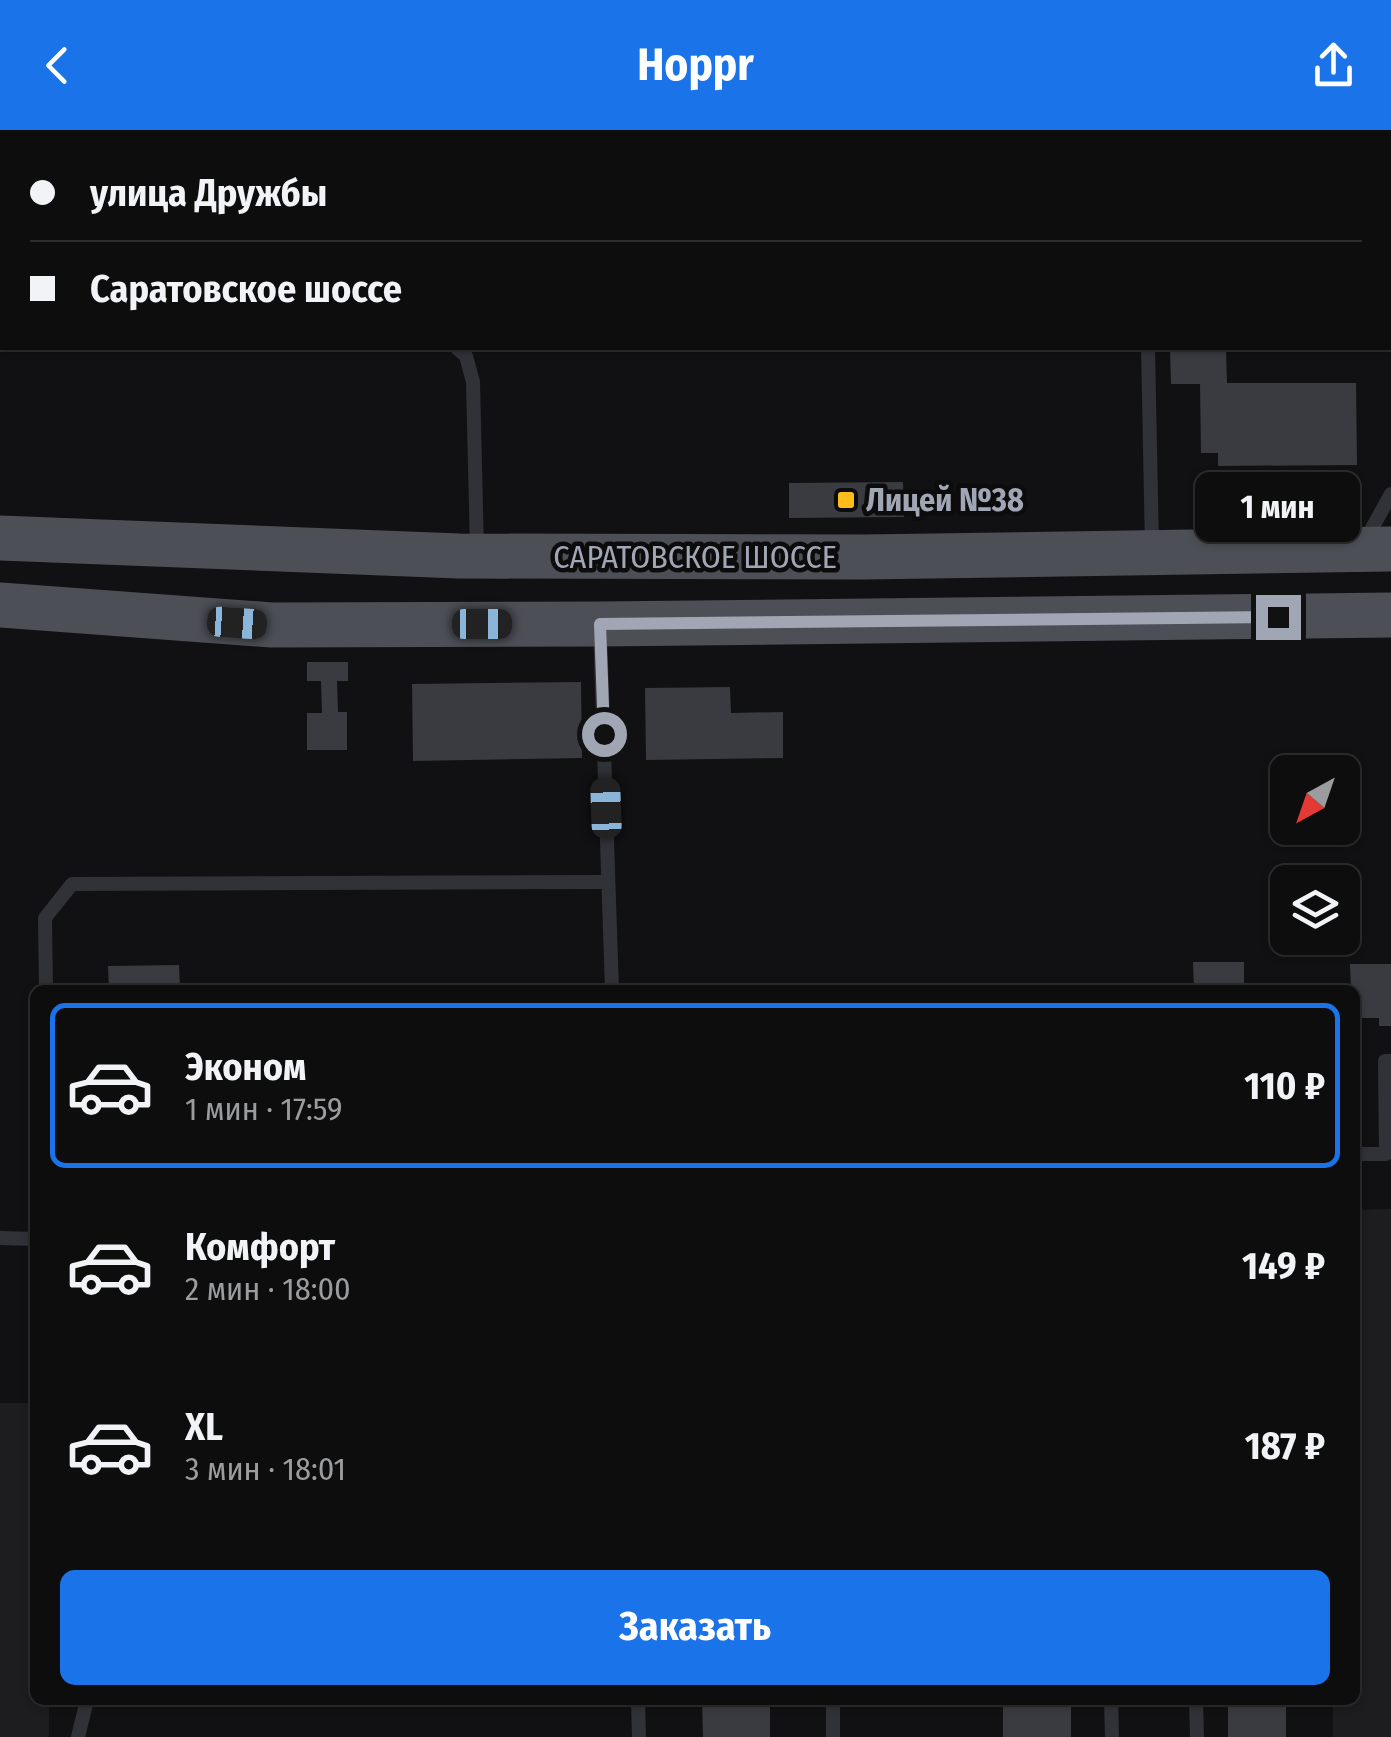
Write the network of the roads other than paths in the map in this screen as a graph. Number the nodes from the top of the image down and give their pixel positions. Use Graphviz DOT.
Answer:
graph roads {
  1 [pos="459,350"];
  2 [pos="1148,350"];
  3 [pos="1391,494"];
  4 [pos="0,538"];
  5 [pos="60,542"];
  6 [pos="1376,549"];
  7 [pos="1152,552"];
  8 [pos="477,556"];
  9 [pos="13,606"];
  10 [pos="1391,616"];
  11 [pos="600,624"];
  12 [pos="608,882"];
  13 [pos="46,985"];
  14 [pos="612,985"];
  15 [pos="1391,1061"];
  16 [pos="1360,1154"];
  17 [pos="0,1238"];
  18 [pos="30,1239"];
  19 [pos="86,1705"];
  20 [pos="638,1705"];
  21 [pos="834,1705"];
  22 [pos="1110,1705"];
  23 [pos="1196,1705"];
  24 [pos="78,1737"];
  25 [pos="639,1737"];
  26 [pos="834,1737"];
  27 [pos="1112,1737"];
  28 [pos="1197,1737"];
  1 -- 8 [label="lane"];
  2 -- 7 [label="lane"];
  3 -- 6 [label="lane"];
  4 -- 5 [label="main road, САРАТОВСКОЕ ШОССЕ"];
  5 -- 8 [label="main road, САРАТОВСКОЕ ШОССЕ"];
  5 -- 9 [label="main road"];
  6 -- 7 [label="main road, САРАТОВСКОЕ ШОССЕ"];
  7 -- 8 [label="main road, САРАТОВСКОЕ ШОССЕ"];
  9 -- 11 [label="main road, САРАТОВСКОЕ ШОССЕ"];
  10 -- 11 [label="main road, САРАТОВСКОЕ ШОССЕ"];
  11 -- 12 [label="lane"];
  12 -- 13 [label="lane"];
  12 -- 14 [label="lane"];
  15 -- 16 [label="lane"];
  17 -- 18 [label="lane"];
  19 -- 24 [label="lane"];
  20 -- 25 [label="lane"];
  21 -- 26 [label="lane"];
  22 -- 27 [label="lane"];
  23 -- 28 [label="lane"];
}
